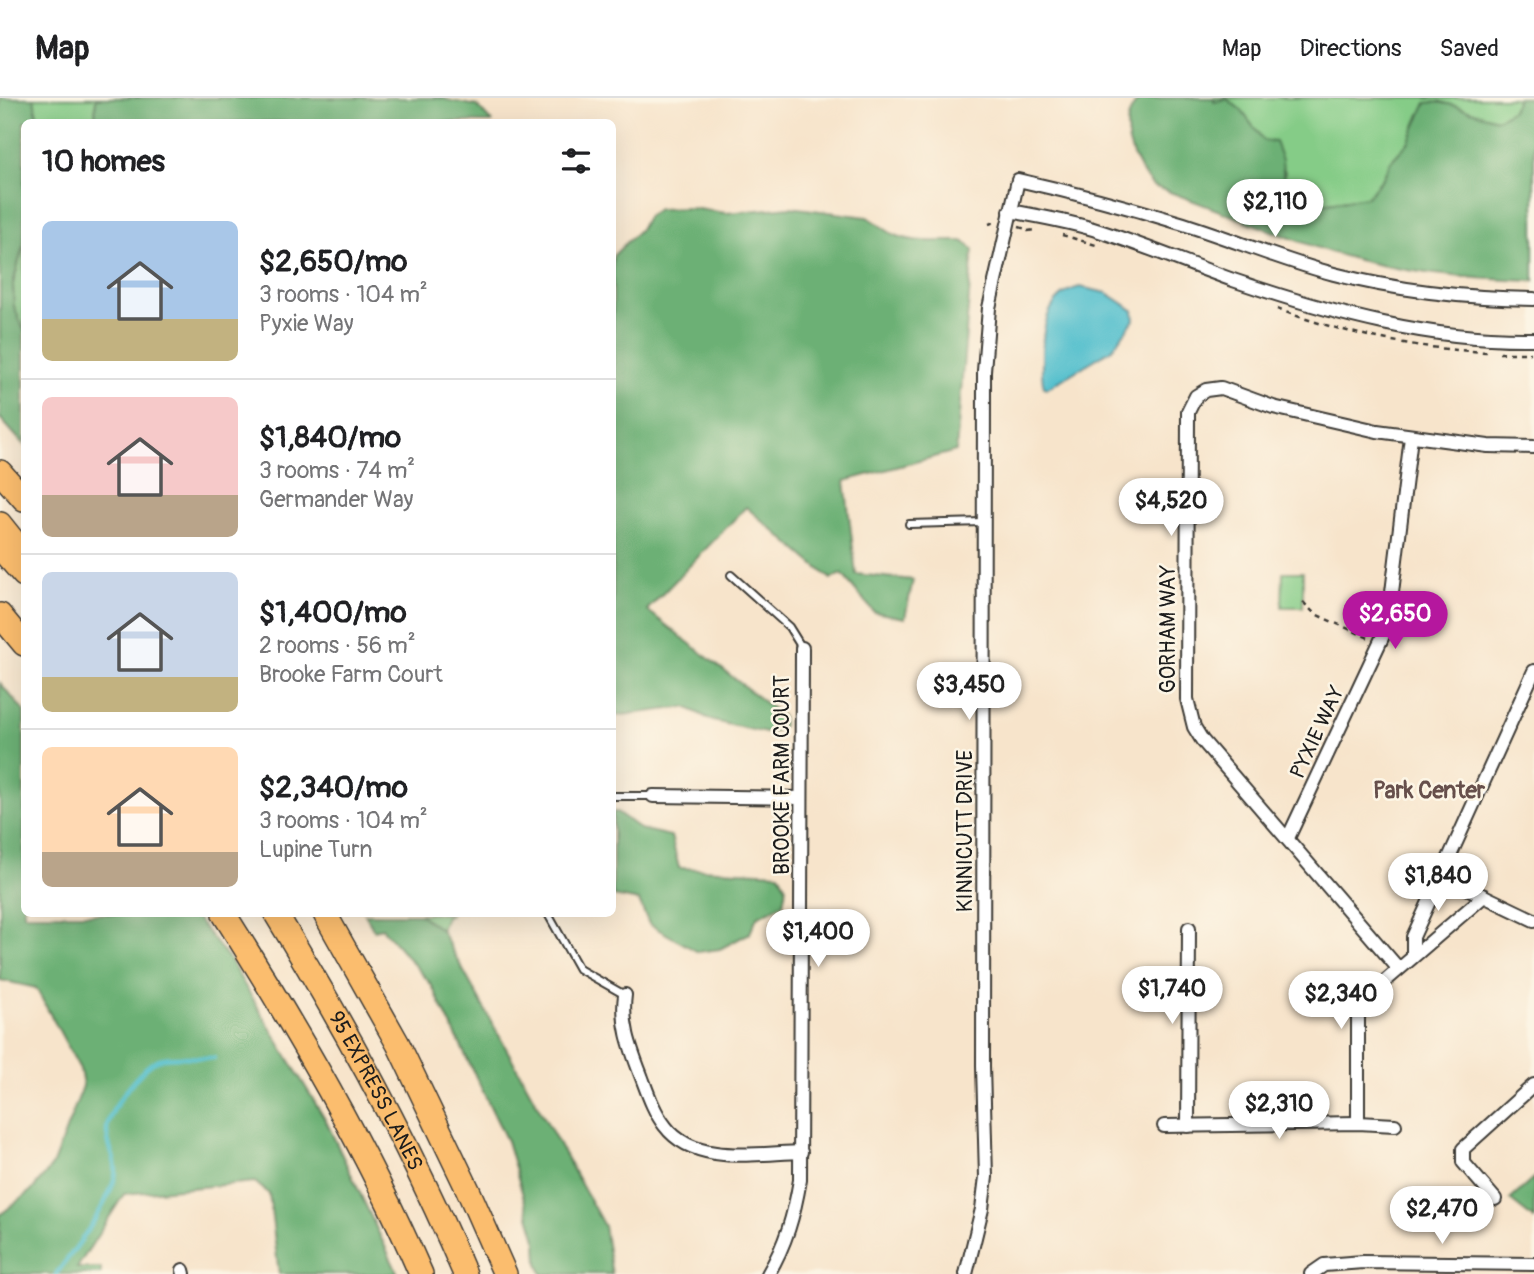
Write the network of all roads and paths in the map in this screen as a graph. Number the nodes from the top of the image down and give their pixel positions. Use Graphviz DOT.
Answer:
graph roads {
  1 [pos="1010,211"];
  2 [pos="1534,299"];
  3 [pos="1534,340"];
  4 [pos="1410,437"];
  5 [pos="1534,447"];
  6 [pos="0,472"];
  7 [pos="21,496"];
  8 [pos="985,522"];
  9 [pos="0,524"];
  10 [pos="909,524"];
  11 [pos="0,548"];
  12 [pos="21,550"];
  13 [pos="21,572"];
  14 [pos="731,575"];
  15 [pos="1303,602"];
  16 [pos="0,615"];
  17 [pos="21,640"];
  18 [pos="1381,643"];
  19 [pos="802,648"];
  20 [pos="1534,671"];
  21 [pos="616,796"];
  22 [pos="653,796"];
  23 [pos="801,797"];
  24 [pos="1288,838"];
  25 [pos="1442,876"];
  26 [pos="1484,896"];
  27 [pos="226,917"];
  28 [pos="278,917"];
  29 [pos="327,917"];
  30 [pos="550,917"];
  31 [pos="1534,920"];
  32 [pos="1189,928"];
  33 [pos="1413,956"];
  34 [pos="1398,968"];
  35 [pos="625,995"];
  36 [pos="1534,1085"];
  37 [pos="1358,1123"];
  38 [pos="1188,1125"];
  39 [pos="1395,1125"];
  40 [pos="1164,1126"];
  41 [pos="802,1152"];
  42 [pos="1495,1199"];
  43 [pos="1531,1267"];
  44 [pos="421,1274"];
  45 [pos="465,1274"];
  46 [pos="505,1274"];
  47 [pos="768,1274"];
  48 [pos="966,1274"];
  49 [pos="1311,1274"];
  1 -- 2 [label="street, KINNICUTT DRIVE"];
  1 -- 3 [label="street"];
  1 -- 8 [label="street, KINNICUTT DRIVE"];
  4 -- 5 [label="street, GORHAM WAY"];
  4 -- 18 [label="street, PYXIE WAY"];
  4 -- 24 [label="street, GORHAM WAY"];
  6 -- 7 [label="highway"];
  8 -- 10 [label="lane"];
  8 -- 48 [label="street, KINNICUTT DRIVE"];
  9 -- 12 [label="highway"];
  11 -- 13 [label="highway"];
  14 -- 19 [label="lane"];
  15 -- 18 [label="path"];
  16 -- 17 [label="highway"];
  18 -- 24 [label="street, PYXIE WAY"];
  19 -- 23 [label="street, BROOKE FARM COURT"];
  20 -- 25 [label="street"];
  21 -- 22 [label="lane"];
  22 -- 23 [label="street"];
  23 -- 41 [label="street, BROOKE FARM COURT"];
  24 -- 34 [label="street, GORHAM WAY"];
  25 -- 26 [label="street"];
  25 -- 33 [label="street"];
  26 -- 31 [label="street"];
  26 -- 33 [label="street"];
  27 -- 44 [label="highway"];
  28 -- 45 [label="highway, 95 EXPRESS LANES"];
  29 -- 46 [label="highway"];
  30 -- 35 [label="lane"];
  32 -- 38 [label="street"];
  33 -- 34 [label="street"];
  34 -- 37 [label="street"];
  35 -- 41 [label="street"];
  36 -- 42 [label="street"];
  37 -- 38 [label="street"];
  37 -- 39 [label="street"];
  38 -- 40 [label="street"];
  41 -- 47 [label="street, BROOKE FARM COURT"];
  43 -- 49 [label="street"];
}
